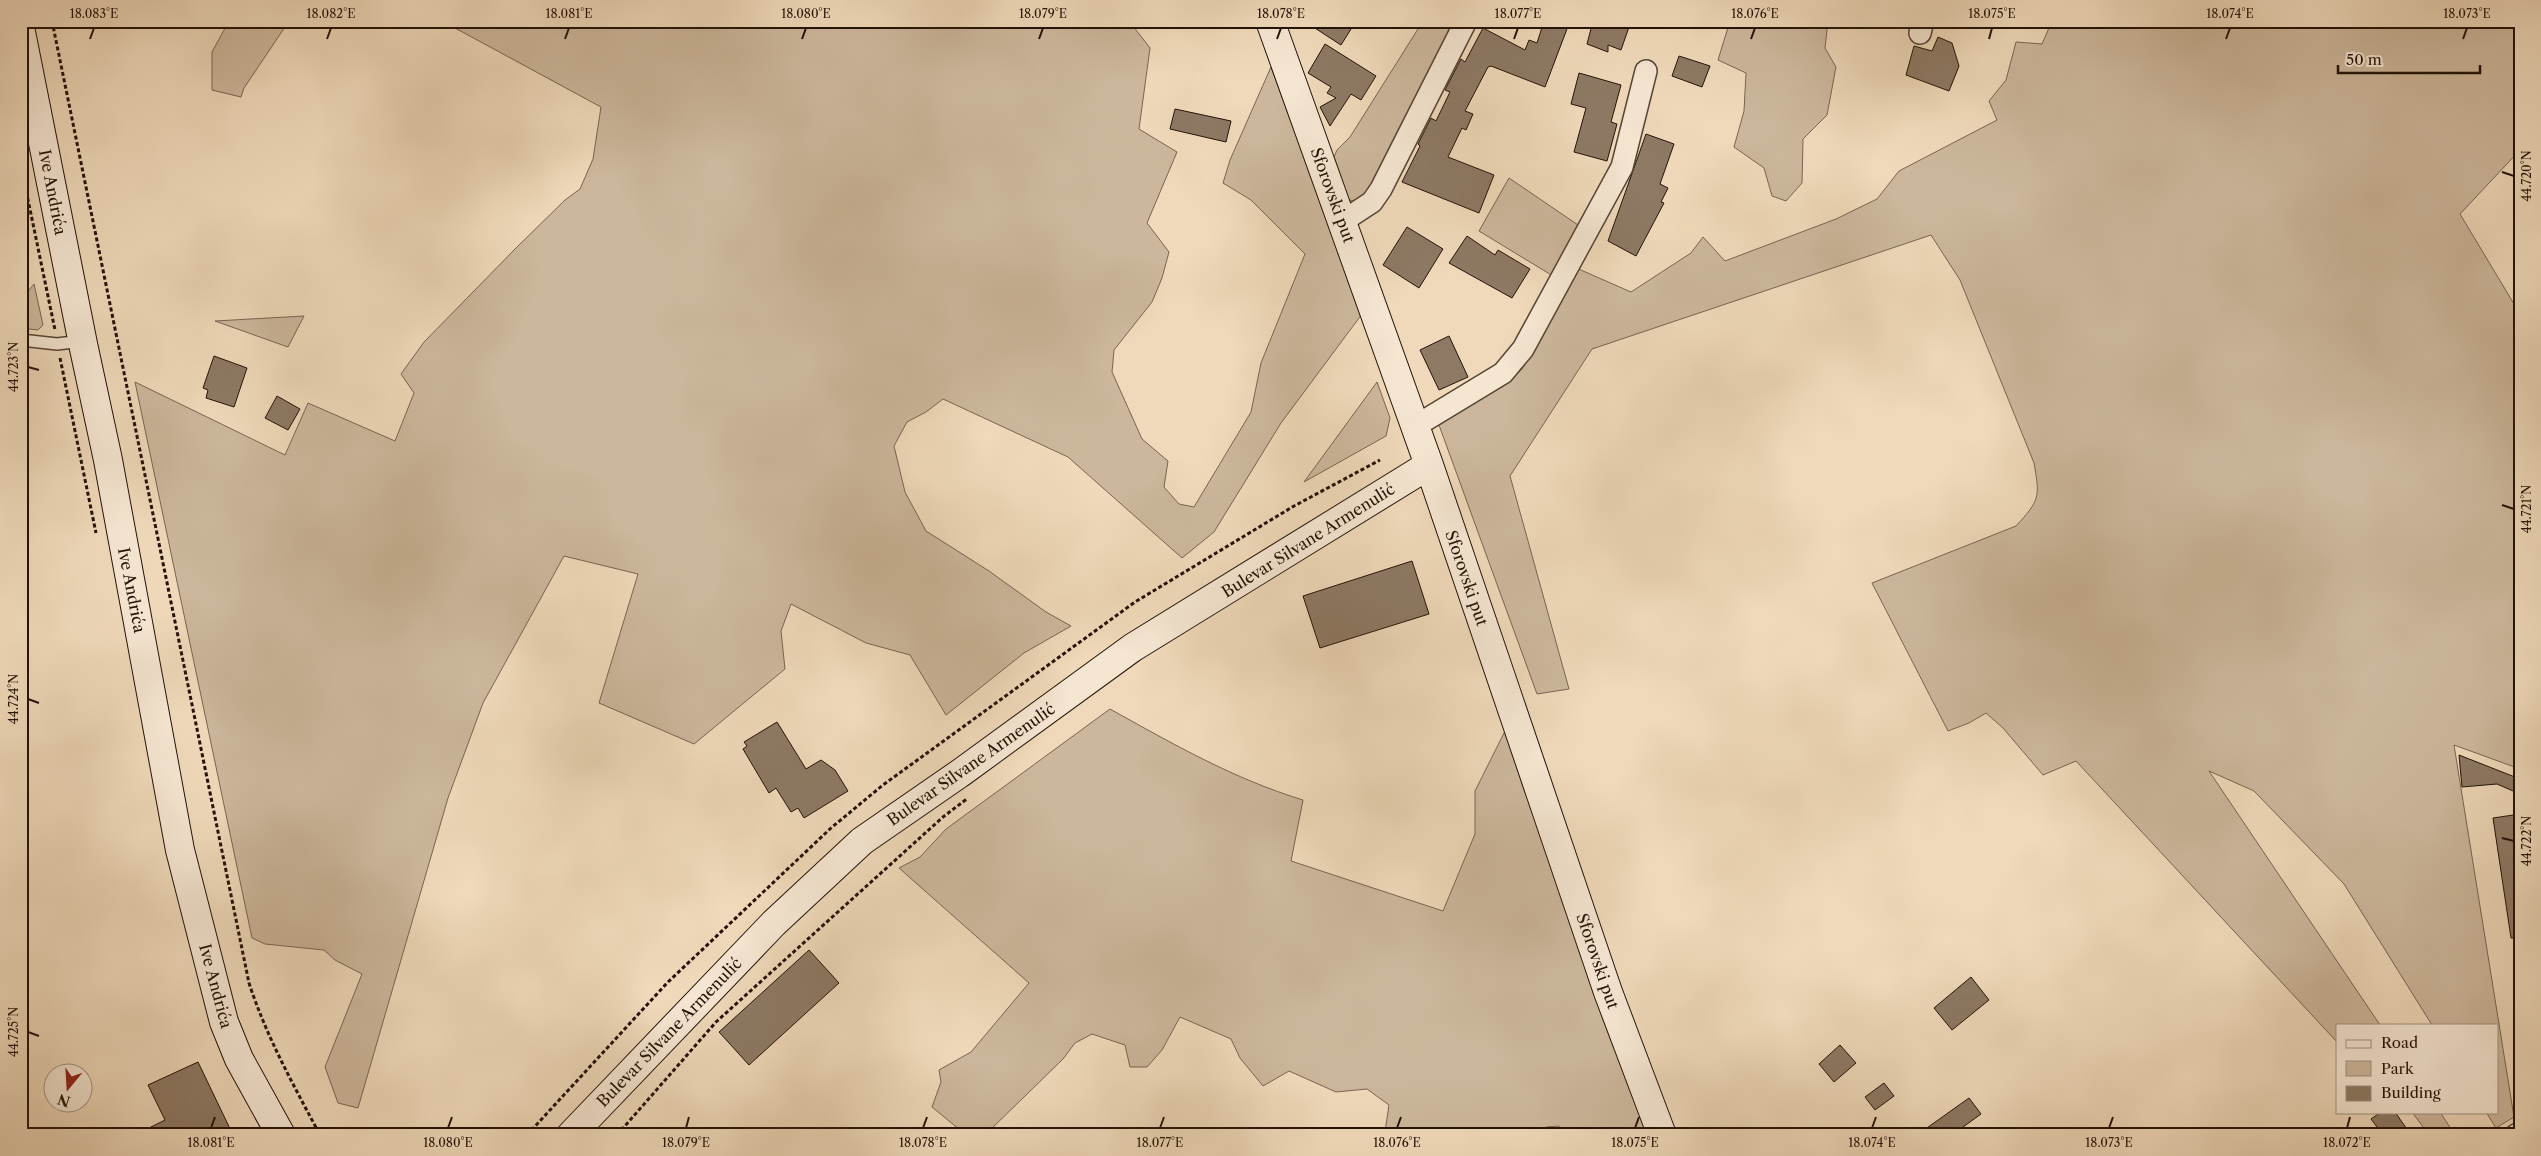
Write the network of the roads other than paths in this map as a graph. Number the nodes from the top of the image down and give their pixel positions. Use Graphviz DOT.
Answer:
graph roads {
  1 [pos="1270,21"];
  2 [pos="1466,21"];
  3 [pos="21,32"];
  4 [pos="1646,71"];
  5 [pos="1343,221"];
  6 [pos="21,340"];
  7 [pos="82,341"];
  8 [pos="1414,427"];
  9 [pos="1429,465"];
  10 [pos="2520,1133"];
  11 [pos="281,1135"];
  12 [pos="571,1135"];
  13 [pos="1662,1135"];
  14 [pos="2516,1135"];
  1 -- 5 [label="street, Sforovski put"];
  2 -- 5 [label="street"];
  3 -- 7 [label="street, Ive Andrića"];
  4 -- 8 [label="street"];
  5 -- 8 [label="street, Sforovski put"];
  6 -- 7 [label="lane"];
  7 -- 11 [label="street, Ive Andrića"];
  8 -- 9 [label="street, Sforovski put"];
  9 -- 12 [label="street, Bulevar Silvane Armenulić"];
  9 -- 13 [label="street, Sforovski put"];
  10 -- 14 [label="street"];
}
